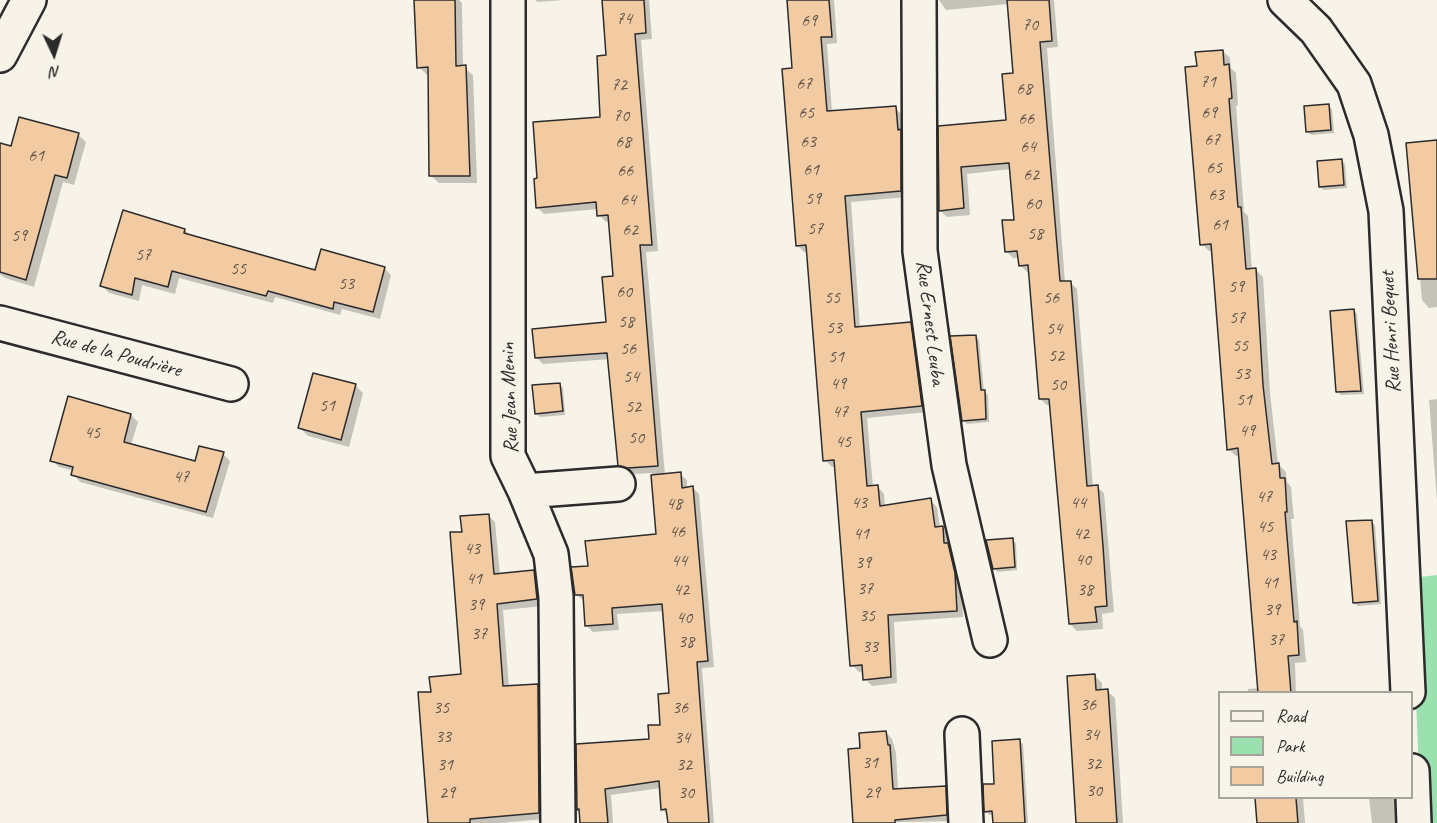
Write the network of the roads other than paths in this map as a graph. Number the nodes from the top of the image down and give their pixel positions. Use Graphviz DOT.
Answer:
graph roads {
  1 [pos="29,0"];
  2 [pos="508,0"];
  3 [pos="919,0"];
  4 [pos="1285,0"];
  5 [pos="0,55"];
  6 [pos="0,323"];
  7 [pos="231,384"];
  8 [pos="618,484"];
  9 [pos="525,490"];
  10 [pos="990,640"];
  11 [pos="1408,691"];
  12 [pos="962,734"];
  13 [pos="1413,797"];
  14 [pos="558,823"];
  15 [pos="966,823"];
  16 [pos="1414,823"];
  1 -- 5 [label="street"];
  2 -- 9 [label="street, Rue Jean Menin"];
  3 -- 10 [label="street, Rue Ernest Leuba"];
  4 -- 11 [label="street, Rue Henri Bequet"];
  6 -- 7 [label="street, Rue de la Poudrière"];
  8 -- 9 [label="street"];
  9 -- 14 [label="street, Rue Jean Menin"];
  12 -- 15 [label="street"];
  13 -- 16 [label="street"];
}
